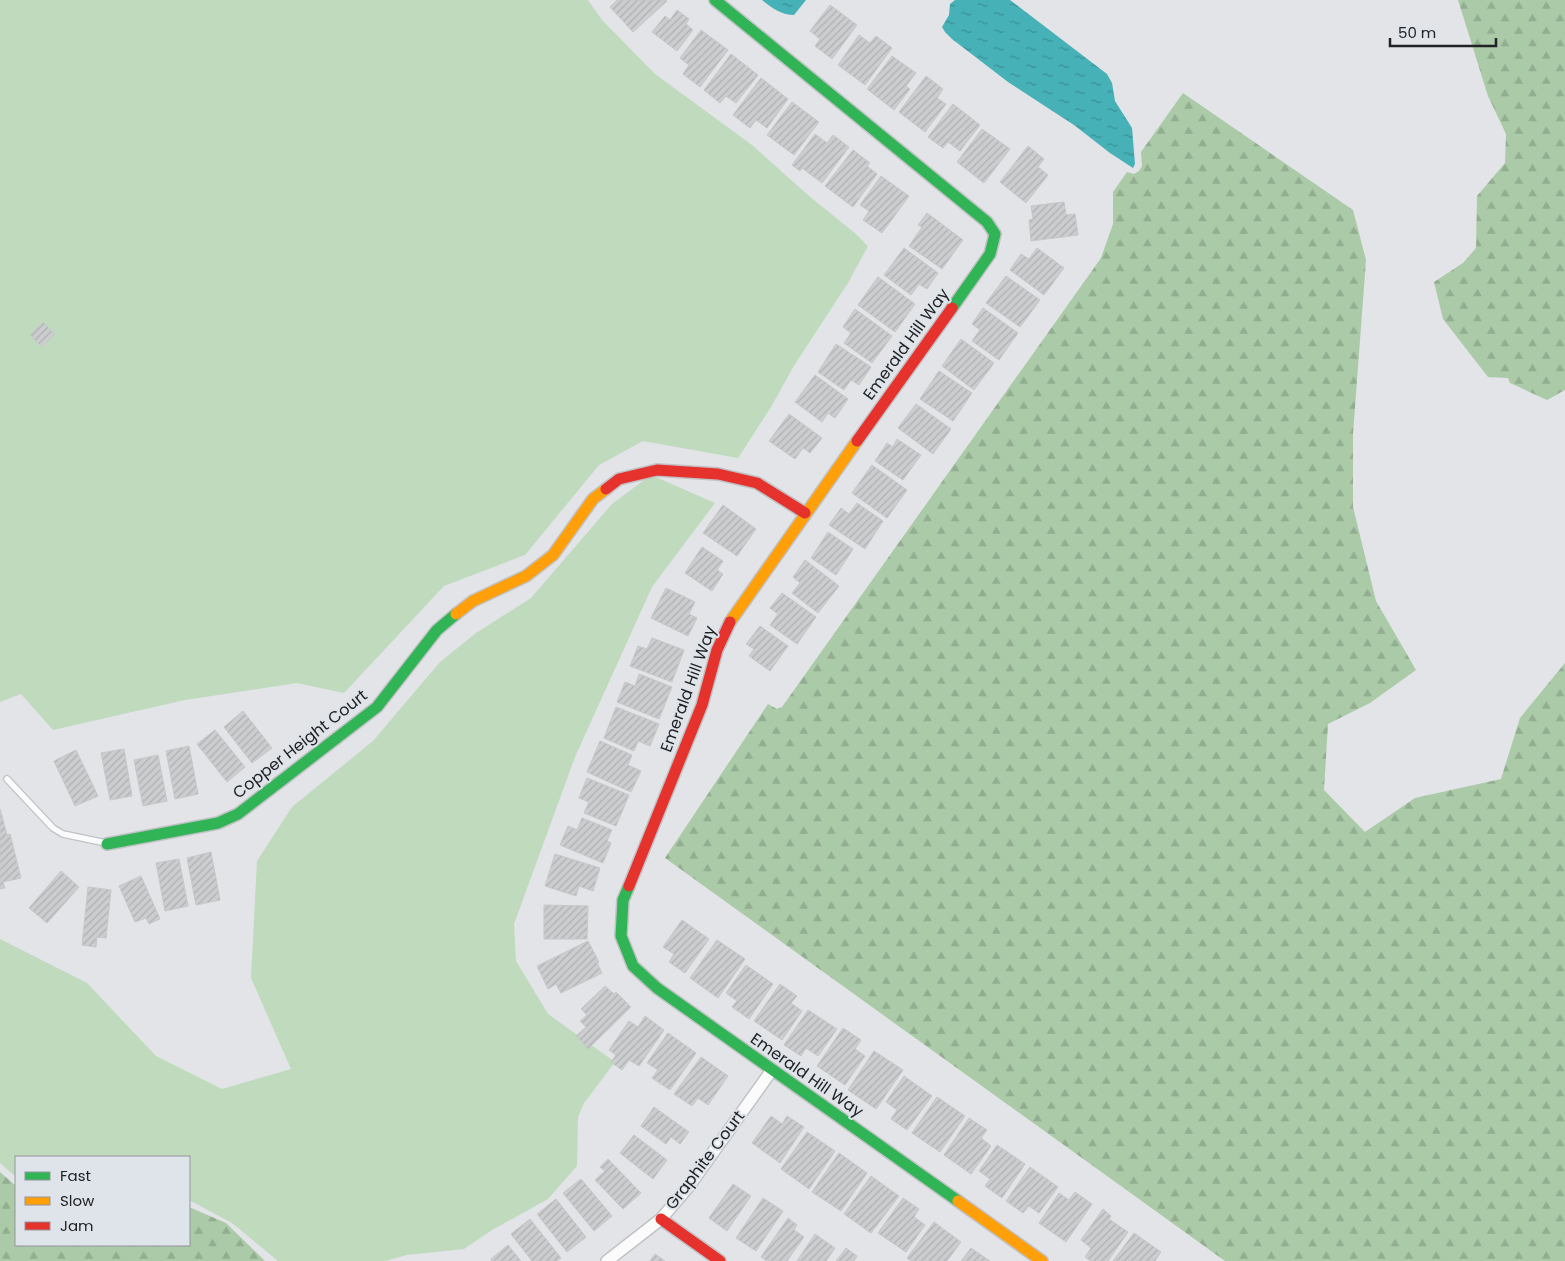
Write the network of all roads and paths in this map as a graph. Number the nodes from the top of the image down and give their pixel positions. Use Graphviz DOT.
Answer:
graph roads {
  1 [pos="714,0"];
  2 [pos="805,513"];
  3 [pos="7,778"];
  4 [pos="107,844"];
  5 [pos="772,1070"];
  6 [pos="661,1219"];
  7 [pos="607,1261"];
  8 [pos="720,1261"];
  9 [pos="1042,1261"];
  1 -- 2 [label="street, Emerald Hill Way"];
  2 -- 4 [label="street, Copper Height Court"];
  2 -- 5 [label="street, Emerald Hill Way"];
  3 -- 4 [label="lane"];
  5 -- 6 [label="street, Graphite Court"];
  5 -- 9 [label="street, Emerald Hill Way"];
  6 -- 7 [label="street, Graphite Court"];
  6 -- 8 [label="street"];
}
